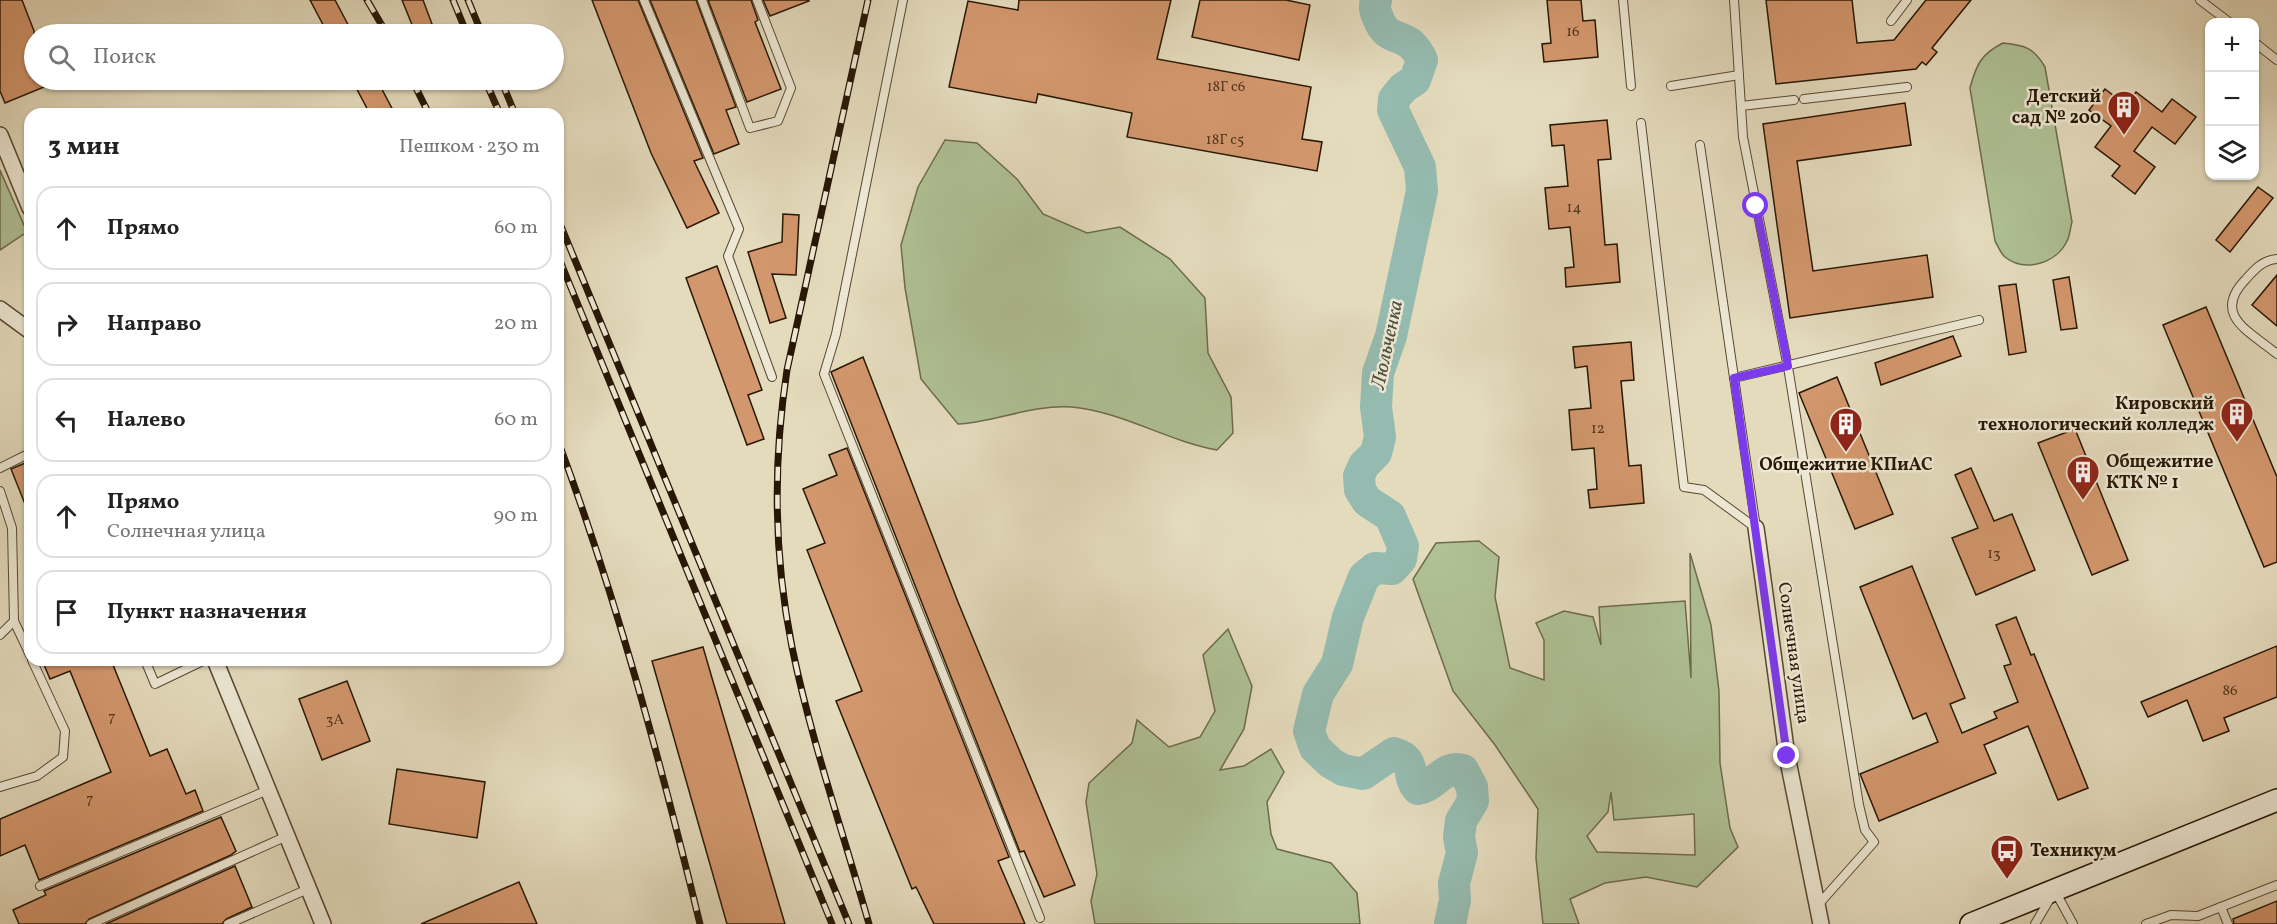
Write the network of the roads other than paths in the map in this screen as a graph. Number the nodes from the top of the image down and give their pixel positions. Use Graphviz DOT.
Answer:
graph roads {
  1 [pos="644,0"];
  2 [pos="702,0"];
  3 [pos="757,0"];
  4 [pos="903,0"];
  5 [pos="1623,0"];
  6 [pos="1734,0"];
  7 [pos="1908,0"];
  8 [pos="2200,0"];
  9 [pos="2224,18"];
  10 [pos="1891,21"];
  11 [pos="2259,46"];
  12 [pos="2277,60"];
  13 [pos="1739,75"];
  14 [pos="1631,86"];
  15 [pos="1671,86"];
  16 [pos="1907,87"];
  17 [pos="1804,99"];
  18 [pos="1794,100"];
  19 [pos="1741,106"];
  20 [pos="1641,123"];
  21 [pos="0,135"];
  22 [pos="1700,145"];
  23 [pos="24,193"];
  24 [pos="2277,259"];
  25 [pos="0,309"];
  26 [pos="1979,320"];
  27 [pos="24,327"];
  28 [pos="2277,354"];
  29 [pos="1788,366"];
  30 [pos="771,377"];
  31 [pos="1734,378"];
  32 [pos="24,456"];
  33 [pos="0,468"];
  34 [pos="0,491"];
  35 [pos="1755,528"];
  36 [pos="15,621"];
  37 [pos="0,635"];
  38 [pos="24,641"];
  39 [pos="35,666"];
  40 [pos="148,666"];
  41 [pos="192,666"];
  42 [pos="217,666"];
  43 [pos="0,787"];
  44 [pos="268,790"];
  45 [pos="2277,800"];
  46 [pos="287,836"];
  47 [pos="2277,885"];
  48 [pos="40,886"];
  49 [pos="308,889"];
  50 [pos="2055,890"];
  51 [pos="1818,906"];
  52 [pos="2222,907"];
  53 [pos="1040,918"];
  54 [pos="91,924"];
  55 [pos="228,924"];
  56 [pos="323,924"];
  57 [pos="1821,924"];
  58 [pos="1971,924"];
  59 [pos="2035,924"];
  60 [pos="2073,924"];
  61 [pos="2146,924"];
  62 [pos="2228,924"];
  1 -- 30 [label="lane"];
  2 -- 3 [label="lane"];
  4 -- 53 [label="lane"];
  5 -- 14 [label="lane"];
  6 -- 13 [label="lane"];
  7 -- 10 [label="lane"];
  8 -- 9 [label="lane"];
  11 -- 12 [label="lane"];
  13 -- 15 [label="lane"];
  13 -- 19 [label="lane"];
  16 -- 17 [label="lane"];
  18 -- 19 [label="lane"];
  19 -- 29 [label="lane"];
  20 -- 35 [label="lane"];
  21 -- 23 [label="street"];
  22 -- 31 [label="lane"];
  24 -- 28 [label="lane"];
  25 -- 27 [label="street"];
  26 -- 29 [label="lane"];
  29 -- 31 [label="lane"];
  29 -- 51 [label="lane"];
  31 -- 35 [label="lane"];
  32 -- 33 [label="lane"];
  34 -- 36 [label="lane"];
  35 -- 51 [label="street, Солнечная улица"];
  36 -- 37 [label="lane"];
  36 -- 38 [label="lane"];
  39 -- 43 [label="lane"];
  40 -- 41 [label="lane"];
  42 -- 44 [label="street"];
  44 -- 46 [label="street"];
  44 -- 48 [label="lane"];
  45 -- 50 [label="main road"];
  46 -- 49 [label="street"];
  46 -- 54 [label="lane"];
  47 -- 52 [label="lane"];
  49 -- 55 [label="lane"];
  49 -- 56 [label="street"];
  50 -- 58 [label="main road"];
  50 -- 59 [label="lane"];
  50 -- 60 [label="lane"];
  51 -- 57 [label="street, Солнечная улица"];
  52 -- 61 [label="lane"];
  52 -- 62 [label="lane"];
}
